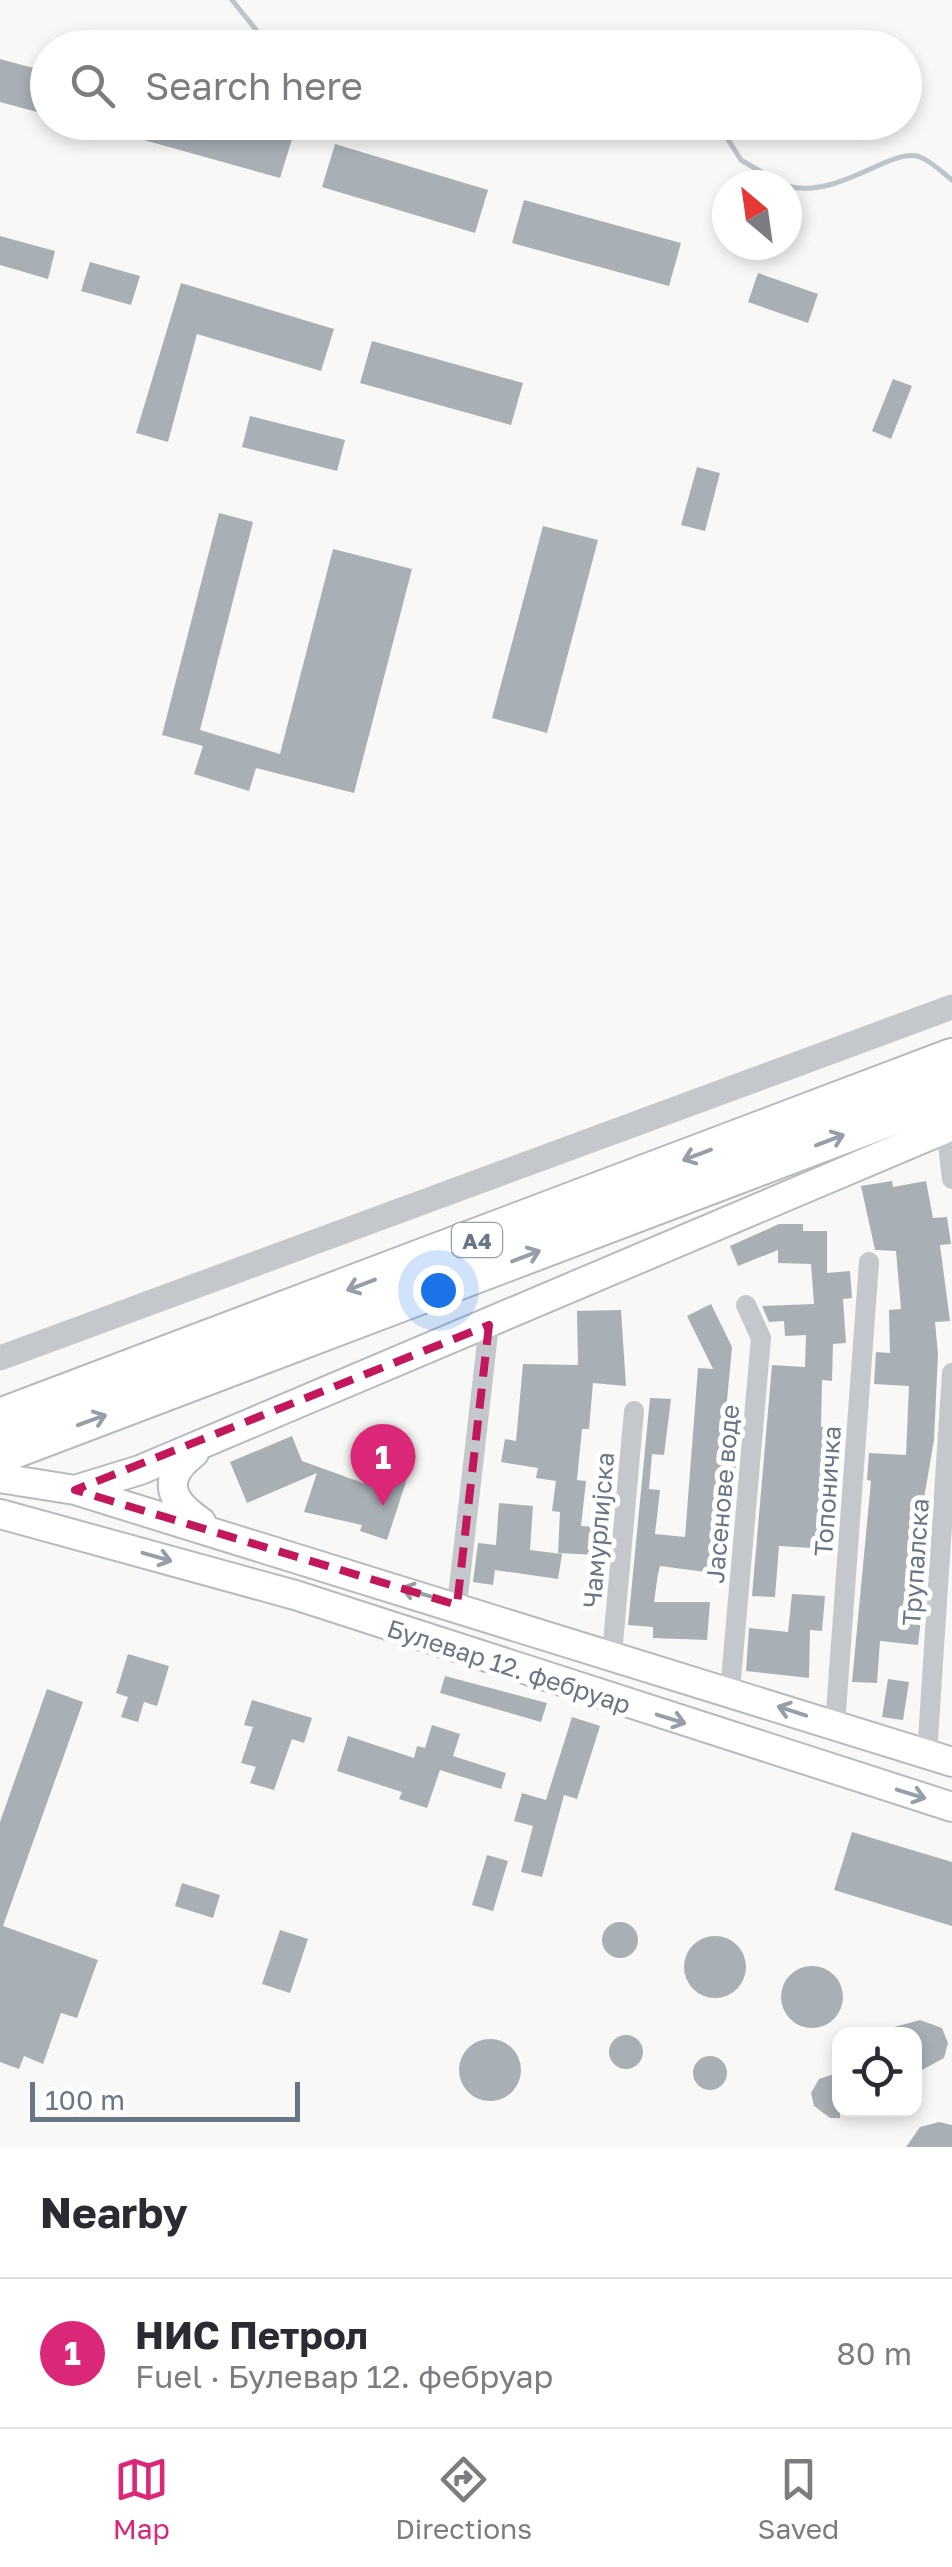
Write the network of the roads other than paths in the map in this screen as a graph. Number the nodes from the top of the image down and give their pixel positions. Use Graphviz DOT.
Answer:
graph roads {
  1 [pos="952,1007"];
  2 [pos="952,1058"];
  3 [pos="950,1116"];
  4 [pos="952,1180"];
  5 [pos="868,1262"];
  6 [pos="746,1305"];
  7 [pos="488,1324"];
  8 [pos="0,1358"];
  9 [pos="952,1373"];
  10 [pos="634,1411"];
  11 [pos="0,1418"];
  12 [pos="211,1439"];
  13 [pos="0,1454"];
  14 [pos="0,1478"];
  15 [pos="75,1490"];
  16 [pos="0,1514"];
  17 [pos="210,1529"];
  18 [pos="458,1605"];
  19 [pos="612,1654"];
  20 [pos="730,1691"];
  21 [pos="835,1724"];
  22 [pos="940,1758"];
  23 [pos="952,1806"];
  1 -- 8 [label="street"];
  2 -- 11 [label="highway, A4, one-way"];
  3 -- 4 [label="street"];
  3 -- 7 [label="main road"];
  13 -- 3 [label="highway, A4, one-way"];
  5 -- 21 [label="street, Топоничка"];
  6 -- 20 [label="street, Јасенове воде"];
  7 -- 12 [label="main road"];
  7 -- 18 [label="street"];
  9 -- 22 [label="street, Трупалска"];
  10 -- 19 [label="street, Чамурлијска"];
  12 -- 15 [label="main road"];
  12 -- 17 [label="main road"];
  14 -- 15 [label="main road, Булевар 12. фебруар"];
  15 -- 17 [label="main road, Булевар 12. фебруар"];
  16 -- 23 [label="main road, Булевар 12. фебруар, one-way"];
  18 -- 17 [label="main road, Булевар 12. фебруар, one-way"];
  18 -- 19 [label="main road, Булевар 12. фебруар"];
  19 -- 20 [label="main road, Булевар 12. фебруар"];
  21 -- 20 [label="main road, Булевар 12. фебруар, one-way"];
  21 -- 22 [label="main road, Булевар 12. фебруар"];
}
